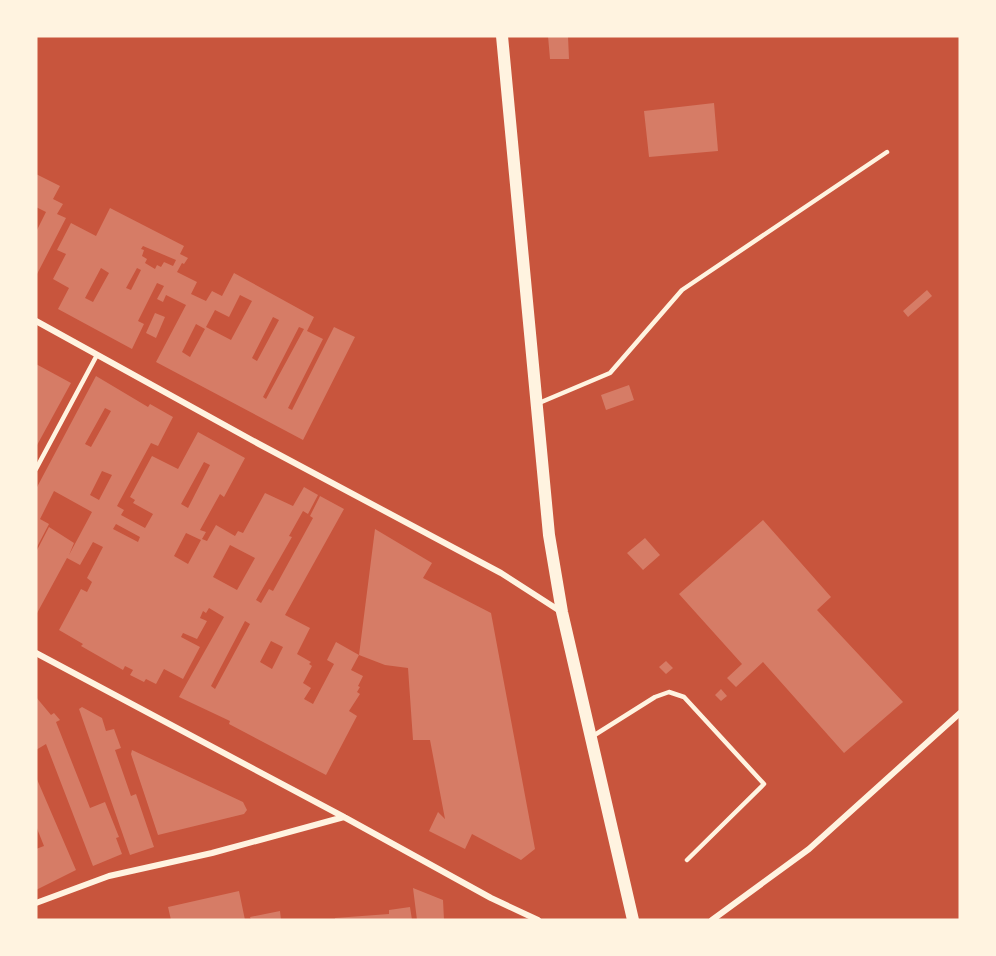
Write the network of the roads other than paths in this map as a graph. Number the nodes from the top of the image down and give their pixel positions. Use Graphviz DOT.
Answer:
graph roads {
  1 [pos="502,36"];
  2 [pos="887,152"];
  3 [pos="36,321"];
  4 [pos="97,355"];
  5 [pos="536,404"];
  6 [pos="36,469"];
  7 [pos="562,612"];
  8 [pos="36,653"];
  9 [pos="960,714"];
  10 [pos="591,737"];
  11 [pos="344,817"];
  12 [pos="687,860"];
  13 [pos="36,903"];
  14 [pos="538,920"];
  15 [pos="633,920"];
  16 [pos="712,920"];
  1 -- 5 [label="main road"];
  2 -- 5 [label="lane"];
  3 -- 4 [label="street"];
  4 -- 6 [label="lane"];
  4 -- 7 [label="street"];
  5 -- 7 [label="main road"];
  7 -- 10 [label="main road"];
  8 -- 11 [label="street"];
  9 -- 16 [label="street"];
  10 -- 12 [label="lane"];
  10 -- 15 [label="main road"];
  11 -- 13 [label="street"];
  11 -- 14 [label="street"];
}
